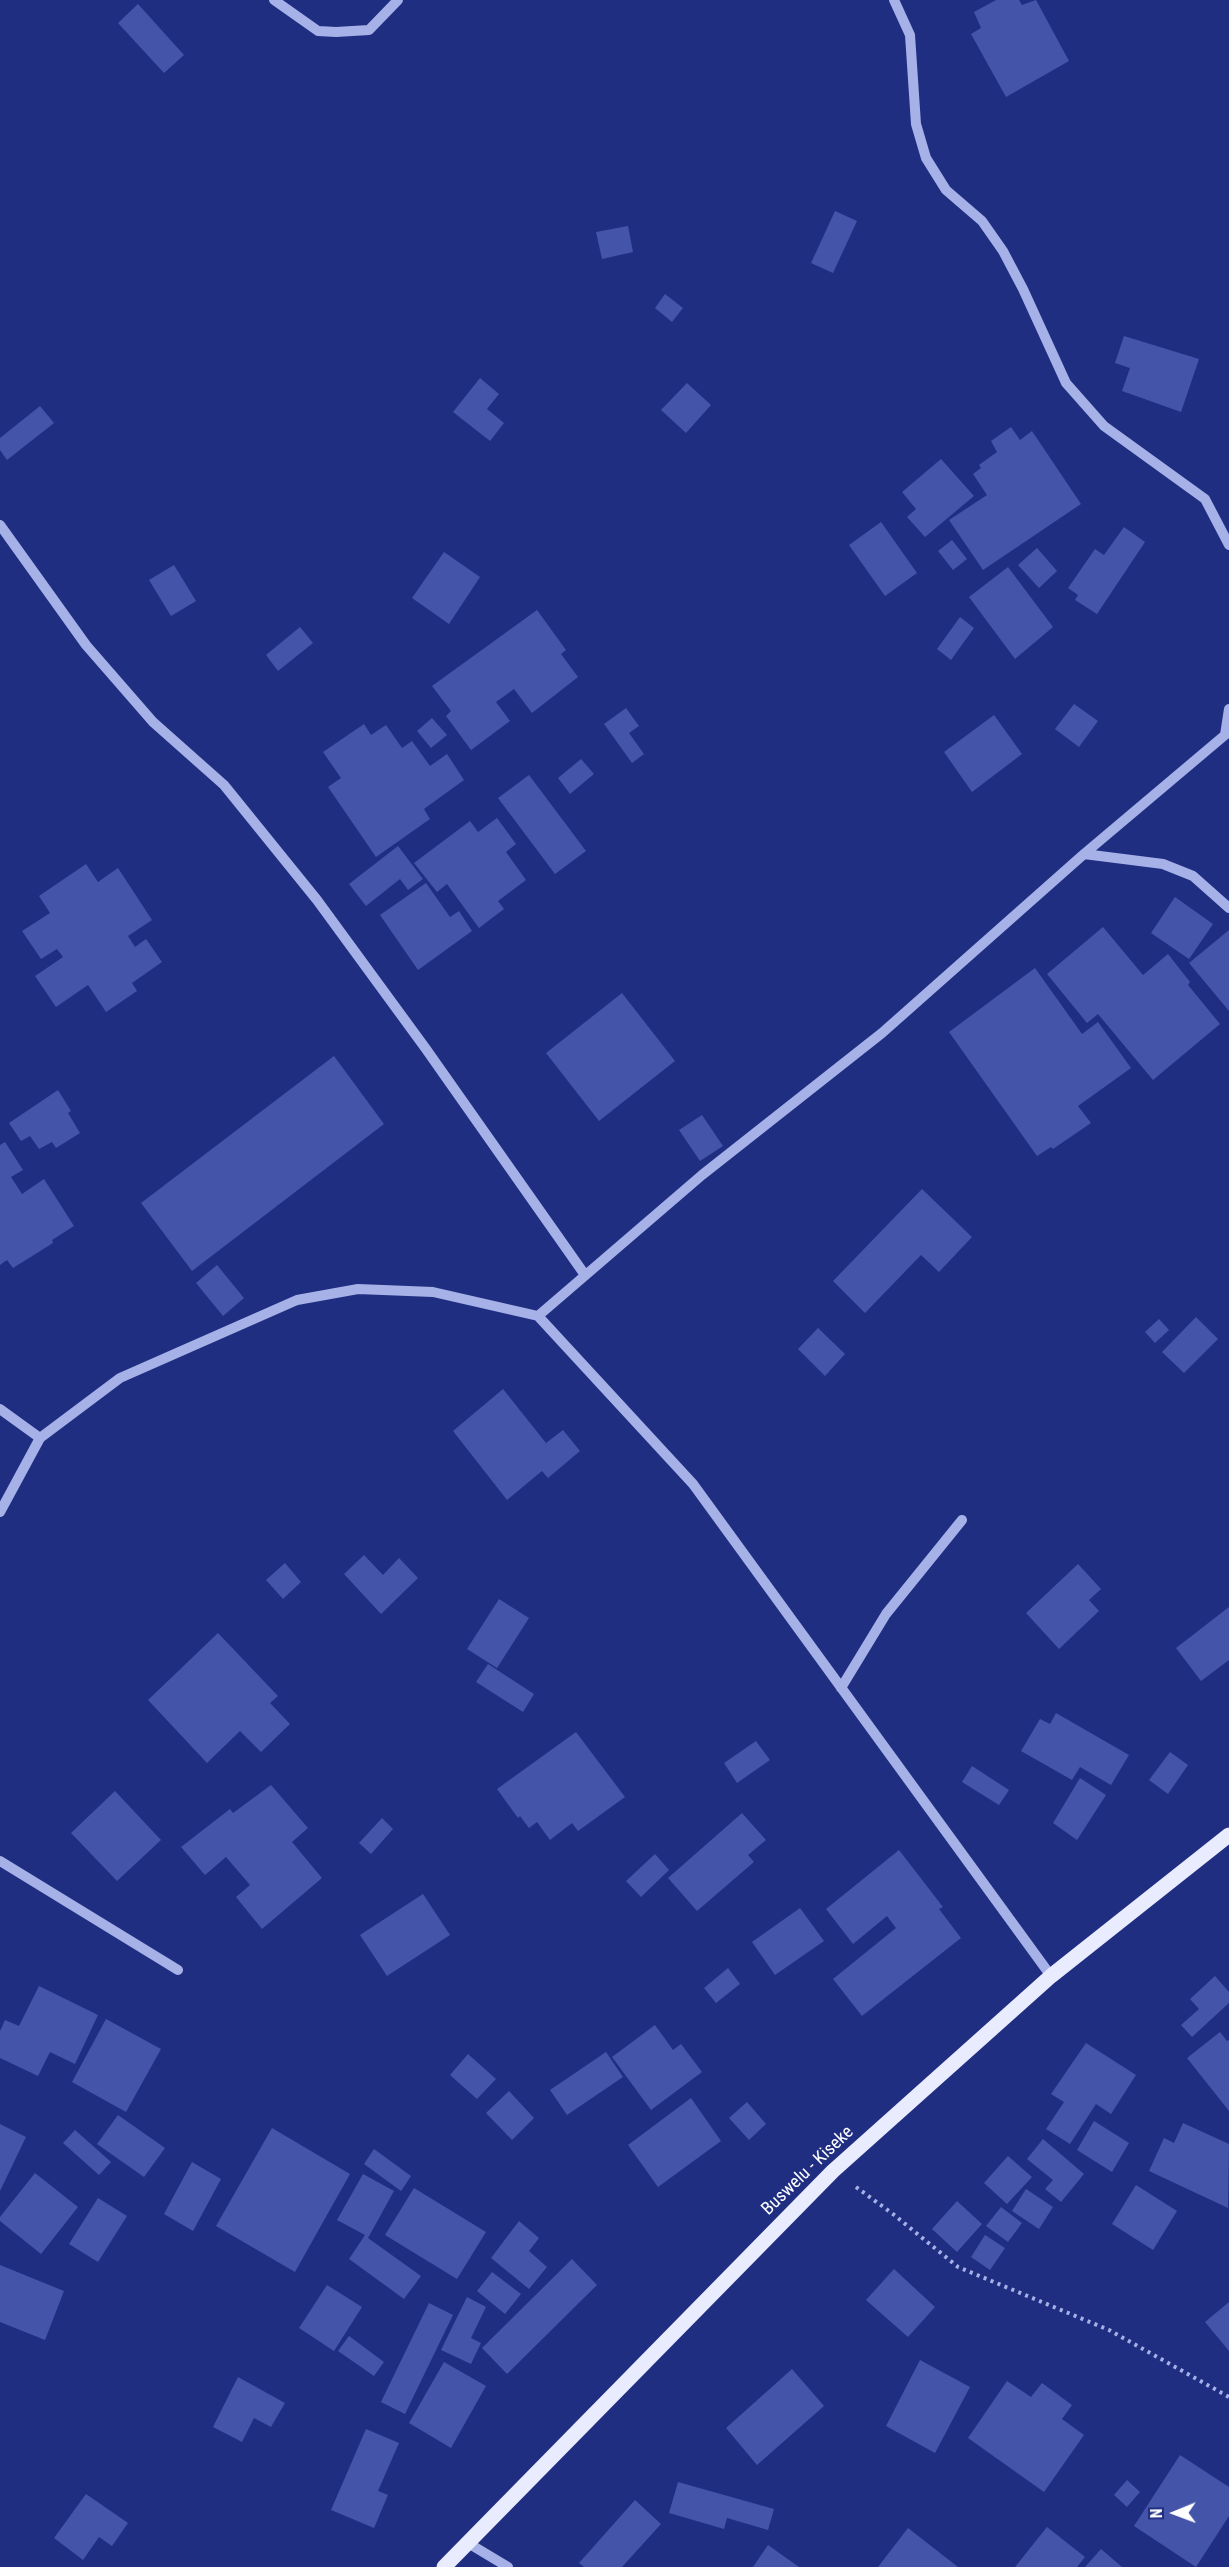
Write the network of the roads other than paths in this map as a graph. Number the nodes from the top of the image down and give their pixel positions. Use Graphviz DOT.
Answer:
graph roads {
  1 [pos="274,0"];
  2 [pos="398,0"];
  3 [pos="894,0"];
  4 [pos="0,525"];
  5 [pos="1229,545"];
  6 [pos="1229,709"];
  7 [pos="1227,733"];
  8 [pos="1084,854"];
  9 [pos="1229,908"];
  10 [pos="585,1275"];
  11 [pos="538,1316"];
  12 [pos="0,1408"];
  13 [pos="40,1438"];
  14 [pos="0,1512"];
  15 [pos="962,1520"];
  16 [pos="841,1688"];
  17 [pos="1229,1835"];
  18 [pos="0,1861"];
  19 [pos="178,1970"];
  20 [pos="1050,1976"];
  21 [pos="468,2543"];
  22 [pos="444,2567"];
  23 [pos="508,2567"];
  1 -- 2 [label="street"];
  3 -- 5 [label="street"];
  4 -- 10 [label="street"];
  6 -- 7 [label="street"];
  7 -- 8 [label="street"];
  8 -- 9 [label="street"];
  8 -- 10 [label="street"];
  10 -- 11 [label="street"];
  11 -- 13 [label="street"];
  11 -- 16 [label="street"];
  12 -- 13 [label="street"];
  13 -- 14 [label="street"];
  15 -- 16 [label="street"];
  16 -- 20 [label="street"];
  17 -- 20 [label="main road, Buswelu - Kiseke"];
  18 -- 19 [label="street"];
  20 -- 21 [label="main road, Buswelu - Kiseke"];
  21 -- 22 [label="main road, Buswelu - Kiseke"];
  21 -- 23 [label="street"];
}
